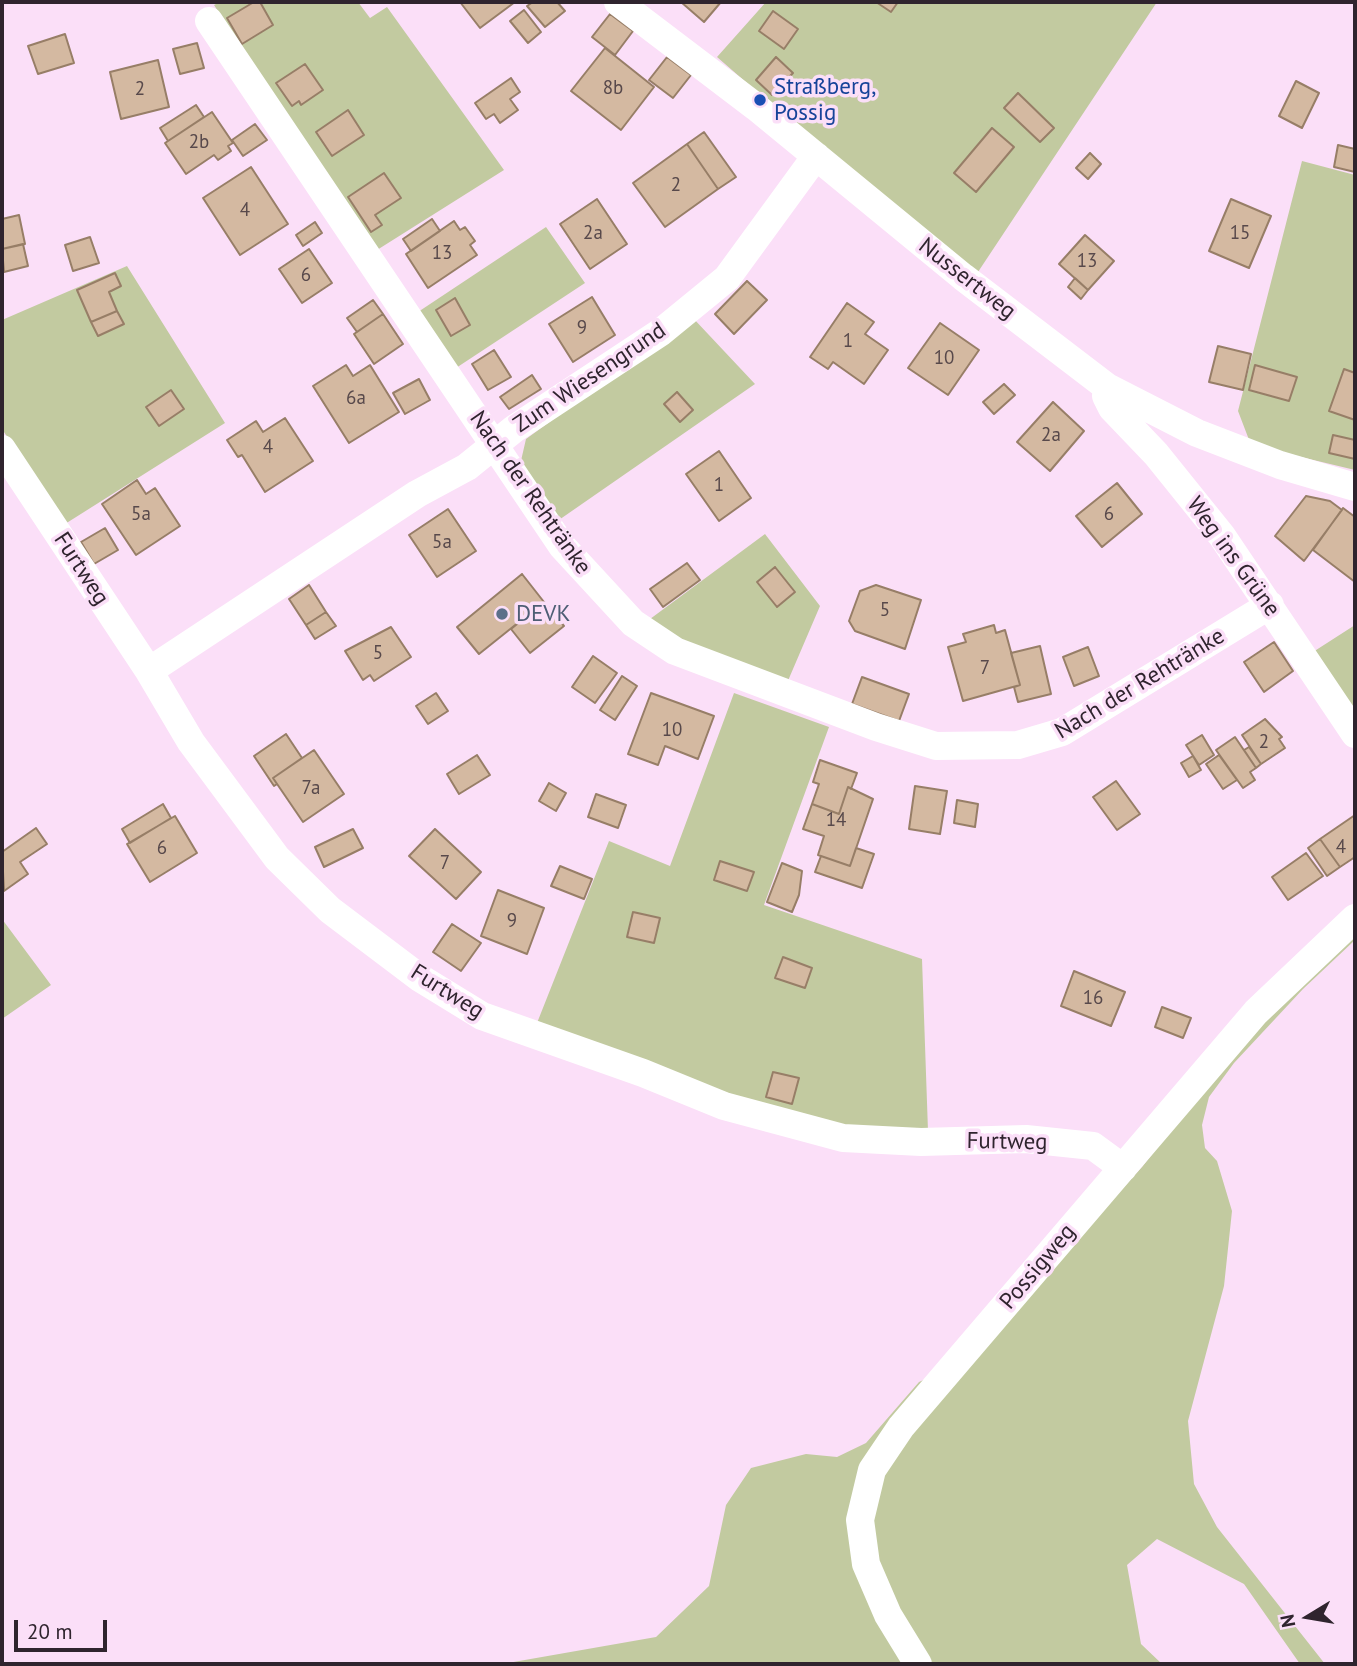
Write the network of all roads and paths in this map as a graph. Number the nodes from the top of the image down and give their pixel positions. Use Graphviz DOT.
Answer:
graph roads {
  1 [pos="618,2"];
  2 [pos="209,21"];
  3 [pos="816,156"];
  4 [pos="1107,387"];
  5 [pos="493,446"];
  6 [pos="2,449"];
  7 [pos="1355,487"];
  8 [pos="1270,606"];
  9 [pos="149,671"];
  10 [pos="1355,734"];
  11 [pos="1355,918"];
  12 [pos="1123,1168"];
  13 [pos="918,1664"];
  1 -- 3 [label="street, Nussertweg"];
  2 -- 5 [label="street, Nach der Rehtränke"];
  3 -- 4 [label="street, Nussertweg"];
  3 -- 5 [label="street, Zum Wiesengrund"];
  4 -- 7 [label="street, Nussertweg"];
  4 -- 8 [label="street, Weg ins Grüne"];
  5 -- 8 [label="street, Nach der Rehtränke"];
  5 -- 9 [label="street, Zum Wiesengrund"];
  6 -- 9 [label="street, Furtweg"];
  8 -- 10 [label="street, Weg ins Grüne"];
  9 -- 12 [label="street, Furtweg"];
  11 -- 12 [label="street, Possigweg"];
  12 -- 13 [label="street, Possigweg"];
}
